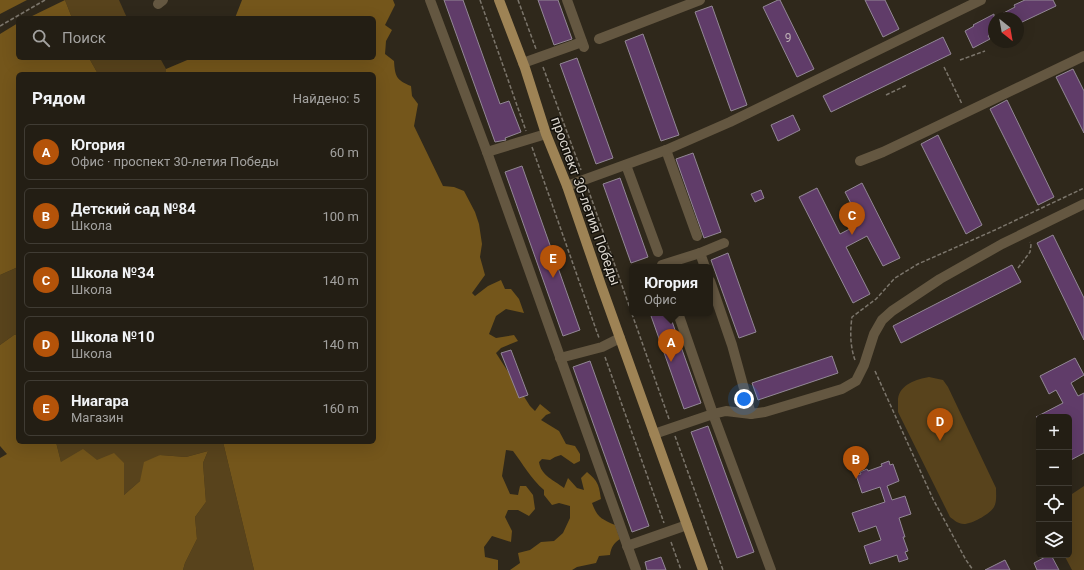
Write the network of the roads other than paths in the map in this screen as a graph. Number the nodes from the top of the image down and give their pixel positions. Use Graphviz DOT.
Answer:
graph roads {
  1 [pos="430,0"];
  2 [pos="499,0"];
  3 [pos="567,0"];
  4 [pos="700,0"];
  5 [pos="981,0"];
  6 [pos="598,38"];
  7 [pos="1084,56"];
  8 [pos="523,63"];
  9 [pos="546,134"];
  10 [pos="666,150"];
  11 [pos="487,152"];
  12 [pos="860,161"];
  13 [pos="626,165"];
  14 [pos="567,186"];
  15 [pos="1084,204"];
  16 [pos="697,236"];
  17 [pos="724,243"];
  18 [pos="658,252"];
  19 [pos="700,253"];
  20 [pos="665,264"];
  21 [pos="704,264"];
  22 [pos="713,290"];
  23 [pos="679,316"];
  24 [pos="620,338"];
  25 [pos="560,358"];
  26 [pos="713,414"];
  27 [pos="751,414"];
  28 [pos="654,434"];
  29 [pos="687,525"];
  30 [pos="628,546"];
  31 [pos="636,570"];
  32 [pos="703,570"];
  33 [pos="771,570"];
  1 -- 11 [label="street"];
  2 -- 8 [label="main road, проспект 30-летия Победы"];
  3 -- 8 [label="street"];
  4 -- 6 [label="street"];
  5 -- 10 [label="street"];
  7 -- 12 [label="street"];
  8 -- 9 [label="main road, проспект 30-летия Победы"];
  9 -- 11 [label="street"];
  9 -- 14 [label="main road, проспект 30-летия Победы"];
  10 -- 13 [label="street"];
  10 -- 16 [label="street"];
  11 -- 25 [label="street"];
  13 -- 14 [label="street"];
  13 -- 18 [label="street"];
  14 -- 24 [label="main road, проспект 30-летия Победы"];
  15 -- 27 [label="street"];
  17 -- 19 [label="street"];
  19 -- 20 [label="street"];
  19 -- 21 [label="street"];
  22 -- 27 [label="street"];
  23 -- 26 [label="street"];
  24 -- 25 [label="street"];
  24 -- 28 [label="main road, проспект 30-летия Победы"];
  25 -- 30 [label="street"];
  26 -- 27 [label="street"];
  26 -- 28 [label="street"];
  26 -- 33 [label="street"];
  28 -- 29 [label="main road, проспект 30-летия Победы"];
  29 -- 30 [label="street"];
  29 -- 32 [label="main road, проспект 30-летия Победы"];
  30 -- 31 [label="street"];
}
